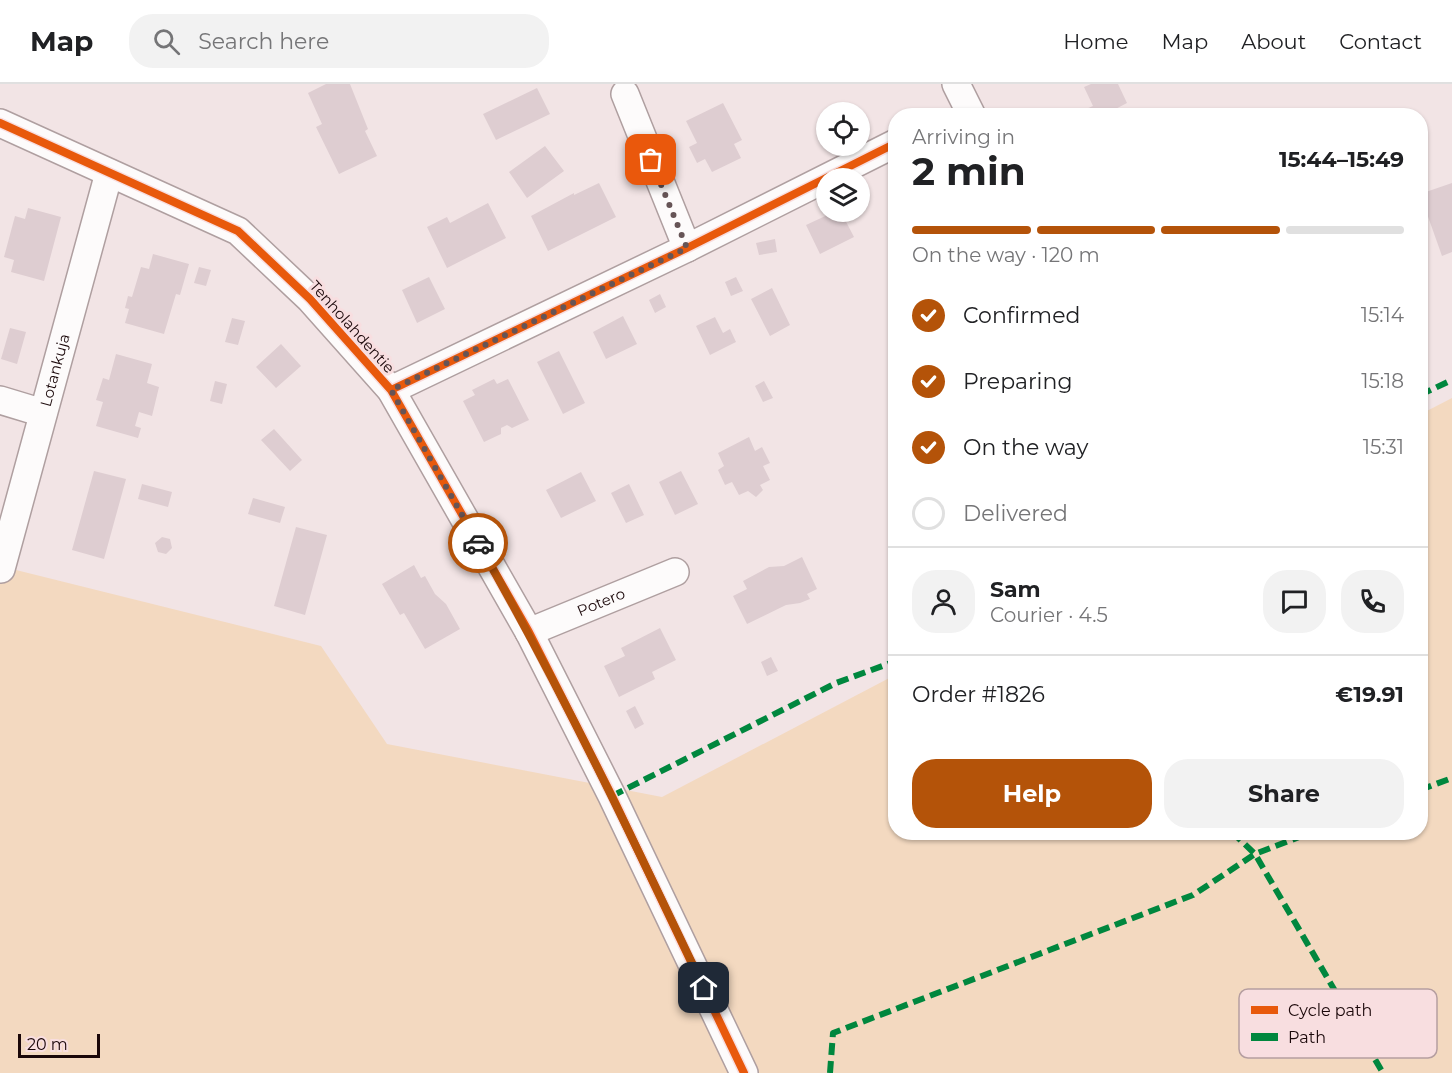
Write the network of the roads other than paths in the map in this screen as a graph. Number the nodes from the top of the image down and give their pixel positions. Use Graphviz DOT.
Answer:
graph roads {
  1 [pos="625,94"];
  2 [pos="0,123"];
  3 [pos="888,147"];
  4 [pos="109,173"];
  5 [pos="687,248"];
  6 [pos="391,390"];
  7 [pos="0,400"];
  8 [pos="43,413"];
  9 [pos="1,569"];
  10 [pos="675,572"];
  11 [pos="529,632"];
  12 [pos="744,1073"];
  1 -- 5 [label="street"];
  2 -- 4 [label="street, Tenholahdentie"];
  3 -- 5 [label="street"];
  4 -- 6 [label="street, Tenholahdentie"];
  4 -- 8 [label="street, Lotankuja"];
  5 -- 6 [label="street"];
  6 -- 11 [label="street, Tenholahdentie"];
  7 -- 8 [label="street"];
  8 -- 9 [label="street, Lotankuja"];
  10 -- 11 [label="street, Potero"];
  11 -- 12 [label="street, Tenholahdentie"];
}
